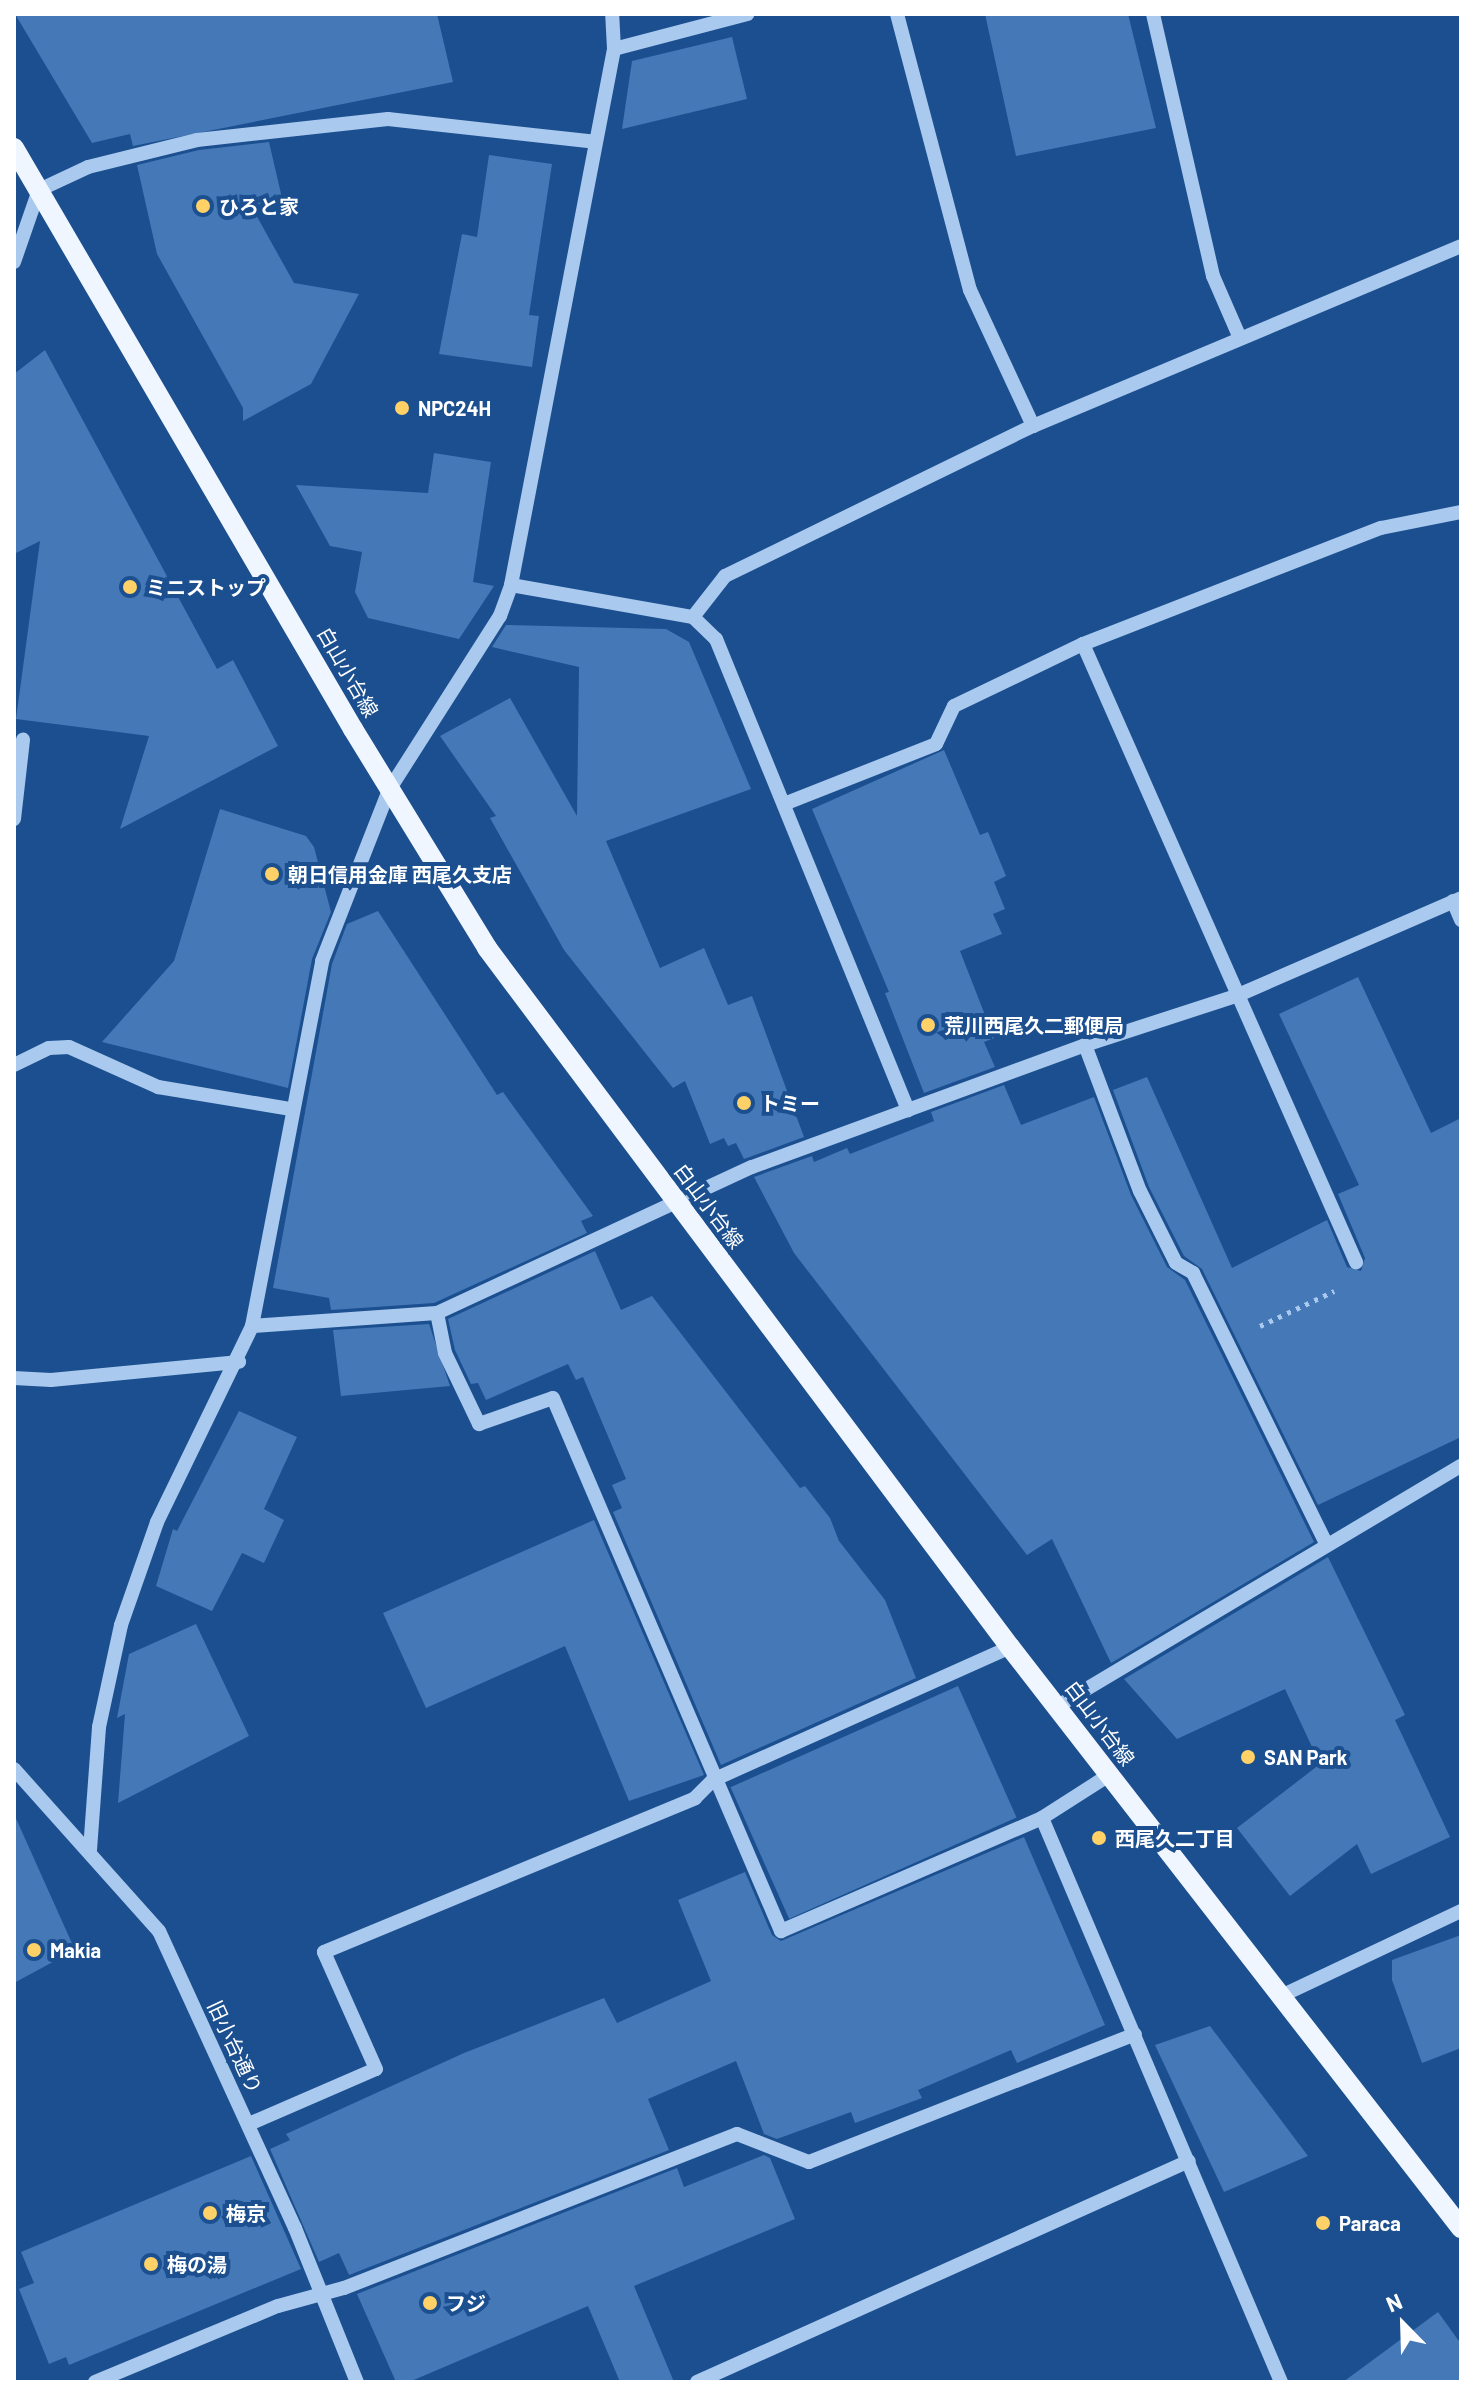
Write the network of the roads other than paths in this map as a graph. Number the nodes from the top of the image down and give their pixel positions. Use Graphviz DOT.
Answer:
graph roads {
  1 [pos="612,14"];
  2 [pos="747,14"];
  3 [pos="897,14"];
  4 [pos="1153,14"];
  5 [pos="614,49"];
  6 [pos="595,142"];
  7 [pos="14,148"];
  8 [pos="39,190"];
  9 [pos="1461,246"];
  10 [pos="14,262"];
  11 [pos="1240,338"];
  12 [pos="1033,426"];
  13 [pos="1461,512"];
  14 [pos="511,585"];
  15 [pos="693,617"];
  16 [pos="1083,644"];
  17 [pos="23,740"];
  18 [pos="389,790"];
  19 [pos="784,804"];
  20 [pos="14,819"];
  21 [pos="1457,900"];
  22 [pos="1461,920"];
  23 [pos="1236,996"];
  24 [pos="1085,1045"];
  25 [pos="14,1065"];
  26 [pos="291,1109"];
  27 [pos="908,1110"];
  28 [pos="676,1201"];
  29 [pos="1356,1262"];
  30 [pos="437,1313"];
  31 [pos="252,1326"];
  32 [pos="239,1362"];
  33 [pos="14,1378"];
  34 [pos="1461,1466"];
  35 [pos="1327,1545"];
  36 [pos="1010,1647"];
  37 [pos="1058,1706"];
  38 [pos="14,1769"];
  39 [pos="1109,1775"];
  40 [pos="713,1780"];
  41 [pos="1042,1818"];
  42 [pos="90,1850"];
  43 [pos="1461,1911"];
  44 [pos="1281,1996"];
  45 [pos="1135,2034"];
  46 [pos="249,2124"];
  47 [pos="1189,2161"];
  48 [pos="1461,2228"];
  49 [pos="319,2293"];
  50 [pos="95,2382"];
  51 [pos="357,2382"];
  52 [pos="697,2382"];
  53 [pos="1281,2382"];
  1 -- 5 [label="street"];
  2 -- 5 [label="street"];
  3 -- 12 [label="street"];
  4 -- 11 [label="street"];
  5 -- 6 [label="street"];
  6 -- 8 [label="street"];
  6 -- 14 [label="street"];
  7 -- 8 [label="main road, 白山小台線"];
  8 -- 10 [label="street"];
  8 -- 18 [label="main road, 白山小台線"];
  9 -- 11 [label="street"];
  11 -- 12 [label="street"];
  12 -- 15 [label="street"];
  13 -- 16 [label="street"];
  14 -- 15 [label="street"];
  14 -- 18 [label="street"];
  15 -- 19 [label="street"];
  16 -- 19 [label="street"];
  16 -- 23 [label="street"];
  17 -- 20 [label="street"];
  18 -- 26 [label="street"];
  18 -- 28 [label="main road, 白山小台線"];
  19 -- 27 [label="street"];
  21 -- 22 [label="street"];
  21 -- 23 [label="street"];
  23 -- 24 [label="street"];
  23 -- 29 [label="street"];
  24 -- 27 [label="street"];
  24 -- 35 [label="street"];
  25 -- 26 [label="street"];
  26 -- 31 [label="street"];
  27 -- 28 [label="street"];
  28 -- 30 [label="street"];
  28 -- 36 [label="main road, 白山小台線"];
  30 -- 31 [label="street"];
  30 -- 40 [label="street"];
  31 -- 32 [label="street"];
  32 -- 33 [label="street"];
  32 -- 42 [label="street"];
  34 -- 35 [label="street"];
  35 -- 37 [label="street"];
  36 -- 37 [label="main road, 白山小台線"];
  36 -- 40 [label="street"];
  37 -- 39 [label="main road, 白山小台線"];
  38 -- 42 [label="street, 旧小台通り"];
  39 -- 41 [label="street"];
  39 -- 44 [label="main road, 白山小台線"];
  40 -- 41 [label="street"];
  40 -- 46 [label="street"];
  41 -- 45 [label="street"];
  42 -- 46 [label="street, 旧小台通り"];
  43 -- 44 [label="street"];
  44 -- 48 [label="main road, 白山小台線"];
  45 -- 47 [label="street"];
  45 -- 49 [label="street"];
  46 -- 49 [label="street, 旧小台通り"];
  47 -- 52 [label="street"];
  47 -- 53 [label="street"];
  49 -- 50 [label="street"];
  49 -- 51 [label="street, 旧小台通り"];
}
